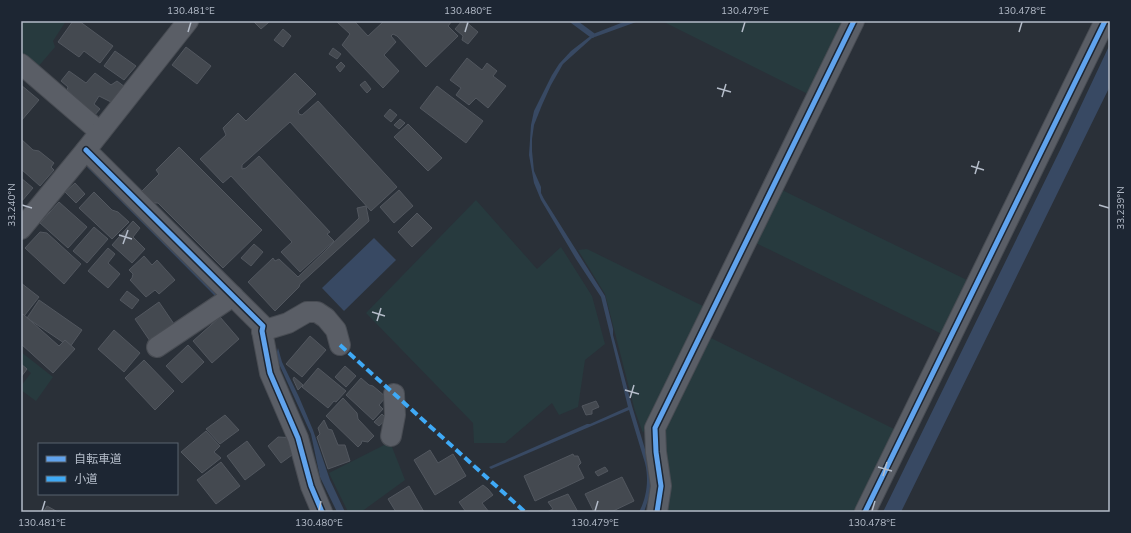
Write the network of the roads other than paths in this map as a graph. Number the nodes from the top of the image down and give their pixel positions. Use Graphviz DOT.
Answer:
graph roads {
  1 [pos="188,21"];
  2 [pos="854,21"];
  3 [pos="1105,21"];
  4 [pos="21,64"];
  5 [pos="100,132"];
  6 [pos="86,150"];
  7 [pos="21,229"];
  8 [pos="233,296"];
  9 [pos="262,331"];
  10 [pos="340,345"];
  11 [pos="157,347"];
  12 [pos="394,394"];
  13 [pos="391,436"];
  14 [pos="322,512"];
  15 [pos="657,512"];
  16 [pos="865,512"];
  1 -- 5 [label="street"];
  2 -- 15 [label="street"];
  3 -- 16 [label="street"];
  4 -- 5 [label="street"];
  5 -- 6 [label="street"];
  6 -- 7 [label="street"];
  6 -- 8 [label="street"];
  8 -- 9 [label="street"];
  8 -- 11 [label="street"];
  9 -- 10 [label="street"];
  9 -- 14 [label="street"];
  12 -- 13 [label="street"];
}
